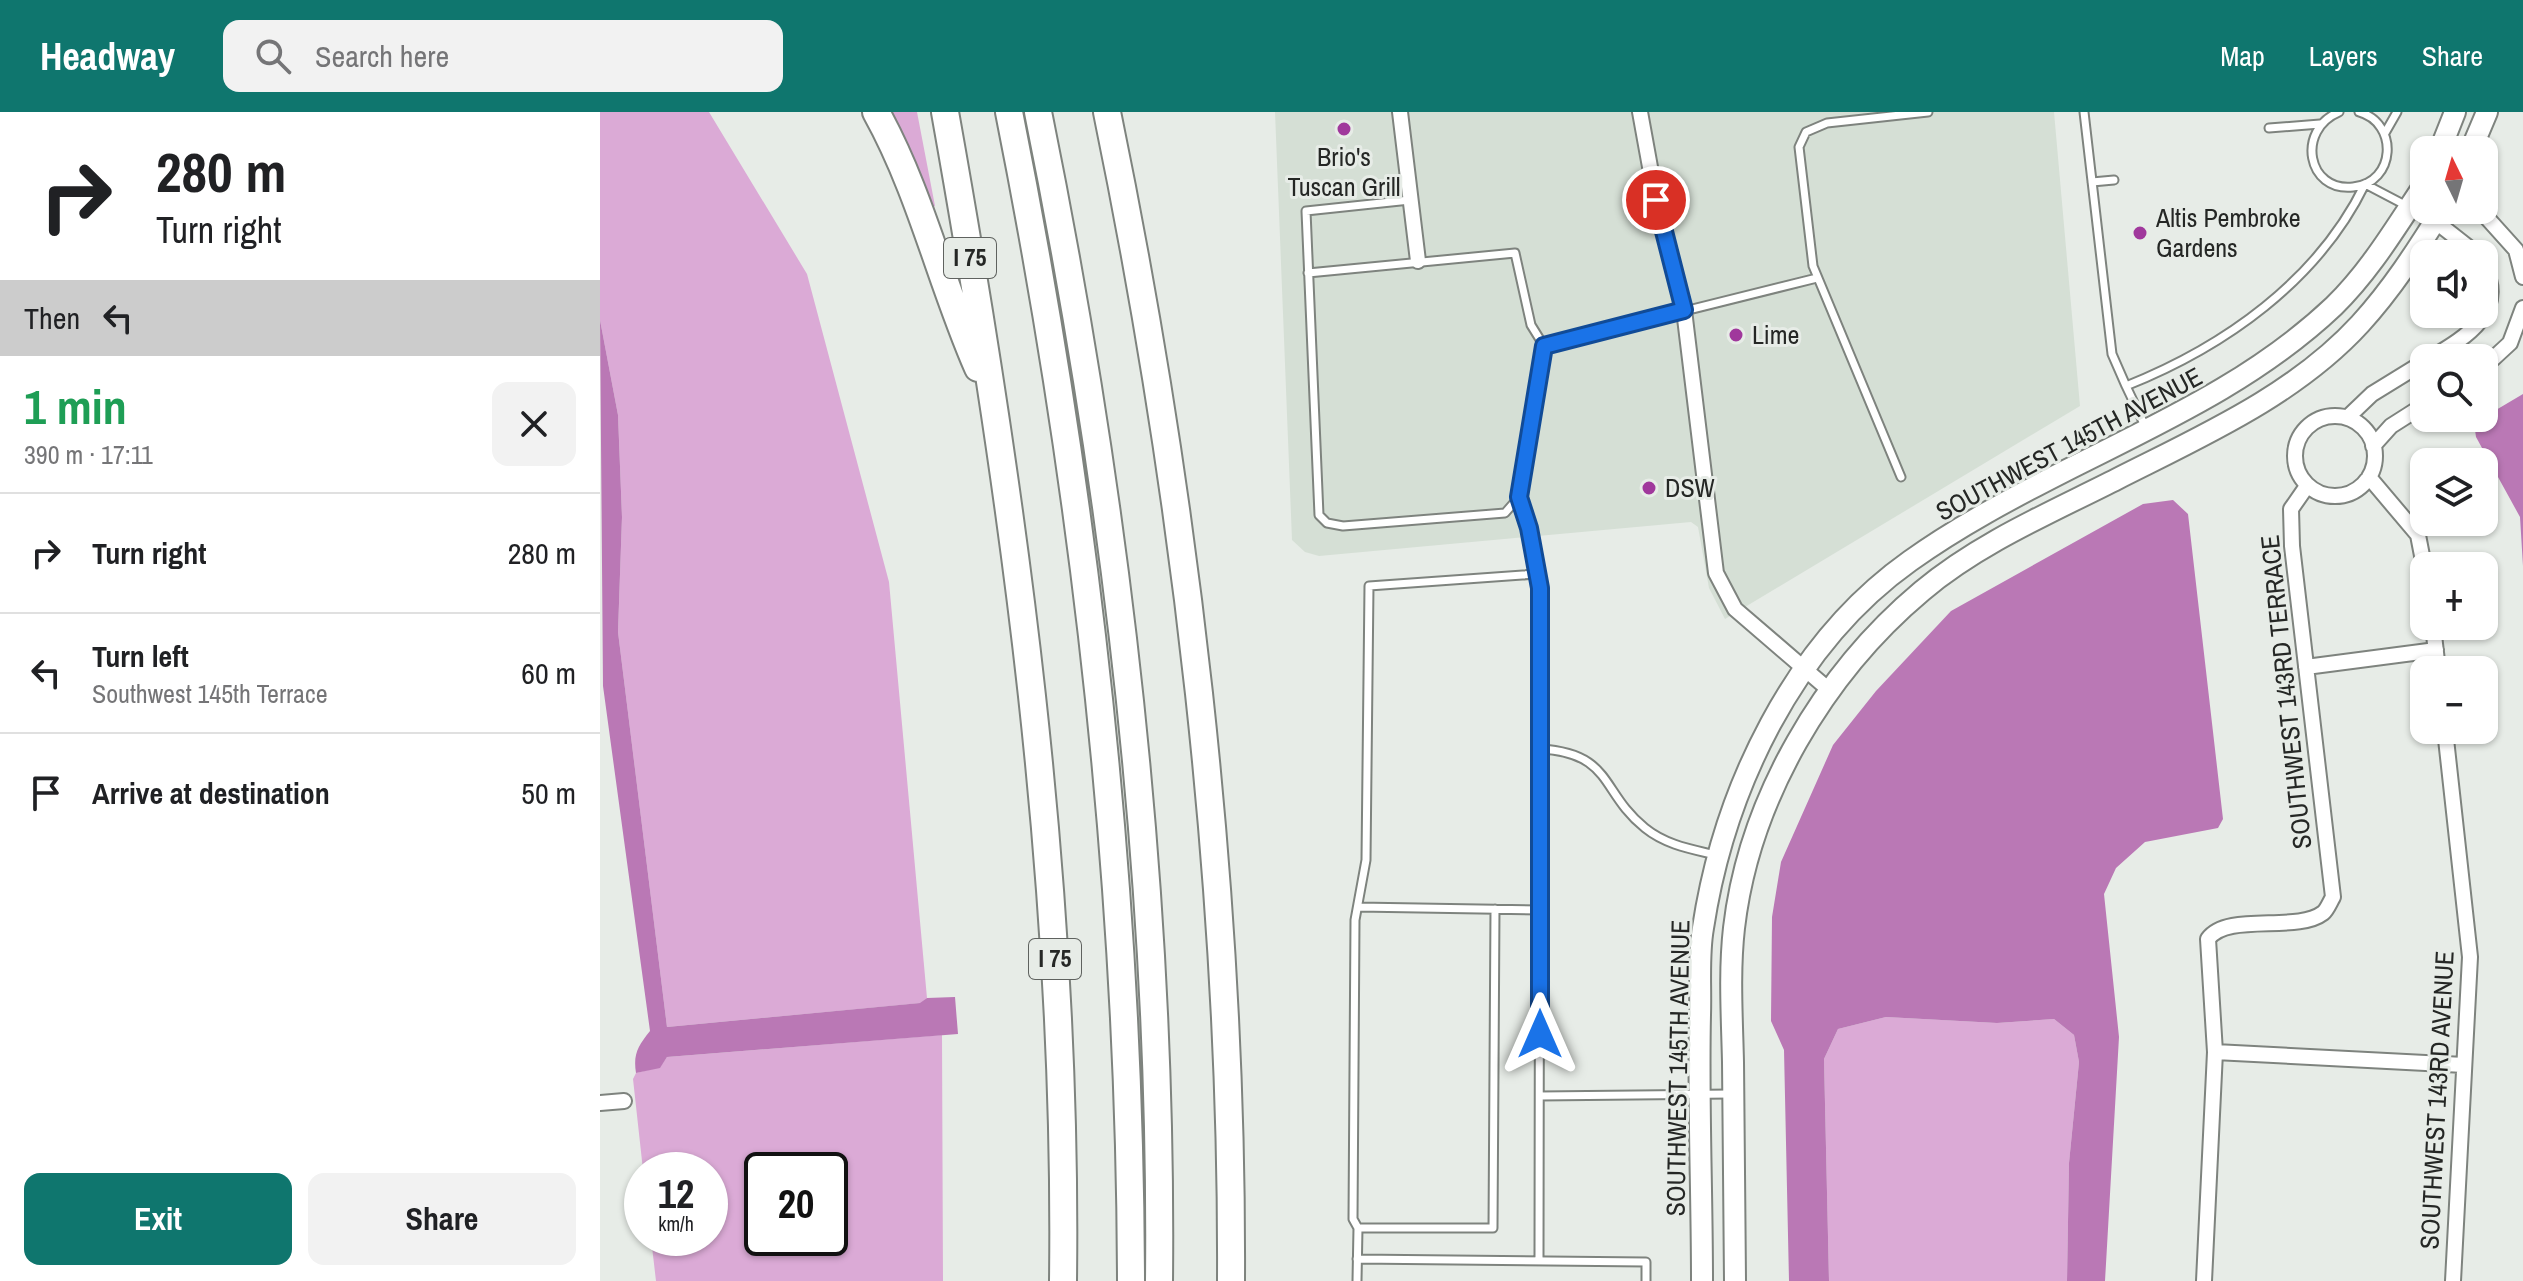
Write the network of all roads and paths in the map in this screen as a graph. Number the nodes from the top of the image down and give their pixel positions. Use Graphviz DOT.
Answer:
graph roads {
  1 [pos="876,112"];
  2 [pos="945,112"];
  3 [pos="1009,112"];
  4 [pos="1038,112"];
  5 [pos="1107,112"];
  6 [pos="1400,112"];
  7 [pos="1640,112"];
  8 [pos="1928,112"];
  9 [pos="2084,112"];
  10 [pos="2339,112"];
  11 [pos="2359,112"];
  12 [pos="2397,112"];
  13 [pos="2455,112"];
  14 [pos="2487,112"];
  15 [pos="2320,124"];
  16 [pos="2269,128"];
  17 [pos="2385,133"];
  18 [pos="2446,136"];
  19 [pos="2477,136"];
  20 [pos="2114,180"];
  21 [pos="2092,182"];
  22 [pos="2365,184"];
  23 [pos="1410,200"];
  24 [pos="2410,207"];
  25 [pos="2434,224"];
  26 [pos="2447,224"];
  27 [pos="2493,224"];
  28 [pos="2463,240"];
  29 [pos="1418,261"];
  30 [pos="1308,273"];
  31 [pos="2523,277"];
  32 [pos="1817,278"];
  33 [pos="2523,308"];
  34 [pos="1684,310"];
  35 [pos="2476,328"];
  36 [pos="2454,344"];
  37 [pos="1544,346"];
  38 [pos="2498,354"];
  39 [pos="2410,371"];
  40 [pos="2126,386"];
  41 [pos="994,404"];
  42 [pos="2410,414"];
  43 [pos="2349,416"];
  44 [pos="2147,430"];
  45 [pos="2373,446"];
  46 [pos="1901,477"];
  47 [pos="2369,477"];
  48 [pos="2307,486"];
  49 [pos="1519,497"];
  50 [pos="2421,552"];
  51 [pos="1536,574"];
  52 [pos="2435,640"];
  53 [pos="2436,650"];
  54 [pos="2437,656"];
  55 [pos="2306,667"];
  56 [pos="1804,670"];
  57 [pos="1828,689"];
  58 [pos="2447,744"];
  59 [pos="1540,749"];
  60 [pos="1718,856"];
  61 [pos="1358,907"];
  62 [pos="1495,909"];
  63 [pos="1540,910"];
  64 [pos="2215,1052"];
  65 [pos="2464,1065"];
  66 [pos="1700,1094"];
  67 [pos="1733,1094"];
  68 [pos="1540,1096"];
  69 [pos="624,1101"];
  70 [pos="600,1103"];
  71 [pos="1358,1228"];
  72 [pos="1357,1259"];
  73 [pos="1539,1261"];
  74 [pos="1063,1281"];
  75 [pos="1131,1281"];
  76 [pos="1159,1281"];
  77 [pos="1231,1281"];
  78 [pos="1357,1281"];
  79 [pos="1646,1281"];
  80 [pos="1702,1281"];
  81 [pos="1735,1281"];
  82 [pos="2204,1281"];
  83 [pos="2453,1281"];
  1 -- 41 [label="highway"];
  2 -- 41 [label="highway, I 75"];
  3 -- 75 [label="highway"];
  4 -- 76 [label="highway"];
  5 -- 77 [label="highway"];
  6 -- 23 [label="street"];
  7 -- 34 [label="street"];
  8 -- 32 [label="lane"];
  9 -- 21 [label="lane"];
  10 -- 15 [label="lane"];
  11 -- 17 [label="lane"];
  12 -- 17 [label="lane"];
  13 -- 18 [label="street"];
  14 -- 19 [label="street"];
  15 -- 16 [label="lane"];
  15 -- 22 [label="lane"];
  17 -- 22 [label="lane"];
  20 -- 21 [label="lane"];
  21 -- 40 [label="lane"];
  22 -- 24 [label="lane"];
  22 -- 40 [label="lane"];
  23 -- 29 [label="street"];
  23 -- 30 [label="lane"];
  24 -- 44 [label="street, SOUTHWEST 145TH AVENUE"];
  25 -- 57 [label="street, SOUTHWEST 145TH AVENUE"];
  26 -- 28 [label="street"];
  27 -- 31 [label="street"];
  29 -- 30 [label="lane"];
  29 -- 37 [label="lane"];
  30 -- 49 [label="lane"];
  32 -- 34 [label="lane"];
  32 -- 46 [label="lane"];
  33 -- 38 [label="street"];
  34 -- 37 [label="lane"];
  34 -- 56 [label="street"];
  35 -- 36 [label="street"];
  37 -- 49 [label="lane"];
  39 -- 43 [label="street"];
  40 -- 44 [label="lane"];
  41 -- 74 [label="highway, I 75"];
  42 -- 45 [label="street"];
  43 -- 45 [label="street"];
  43 -- 48 [label="street"];
  44 -- 56 [label="street, SOUTHWEST 145TH AVENUE"];
  45 -- 47 [label="street"];
  47 -- 48 [label="street"];
  47 -- 50 [label="street"];
  48 -- 55 [label="street, SOUTHWEST 143RD TERRACE"];
  49 -- 51 [label="lane"];
  51 -- 59 [label="lane"];
  51 -- 61 [label="lane"];
  52 -- 53 [label="street"];
  53 -- 54 [label="street"];
  53 -- 55 [label="street"];
  55 -- 64 [label="street, SOUTHWEST 143RD TERRACE"];
  56 -- 57 [label="street"];
  56 -- 60 [label="street, SOUTHWEST 145TH AVENUE"];
  57 -- 67 [label="street, SOUTHWEST 145TH AVENUE"];
  58 -- 65 [label="street, SOUTHWEST 143RD AVENUE"];
  59 -- 60 [label="lane"];
  59 -- 63 [label="lane"];
  60 -- 66 [label="street, SOUTHWEST 145TH AVENUE"];
  61 -- 62 [label="lane"];
  61 -- 71 [label="lane"];
  62 -- 63 [label="lane"];
  62 -- 71 [label="lane"];
  63 -- 68 [label="lane"];
  64 -- 65 [label="street"];
  64 -- 82 [label="street"];
  65 -- 83 [label="street, SOUTHWEST 143RD AVENUE"];
  66 -- 67 [label="lane"];
  66 -- 68 [label="lane"];
  66 -- 80 [label="street, SOUTHWEST 145TH AVENUE"];
  67 -- 81 [label="street, SOUTHWEST 145TH AVENUE"];
  68 -- 73 [label="lane"];
  69 -- 70 [label="street"];
  71 -- 72 [label="lane"];
  72 -- 73 [label="lane"];
  72 -- 78 [label="lane"];
  73 -- 79 [label="lane"];
}
